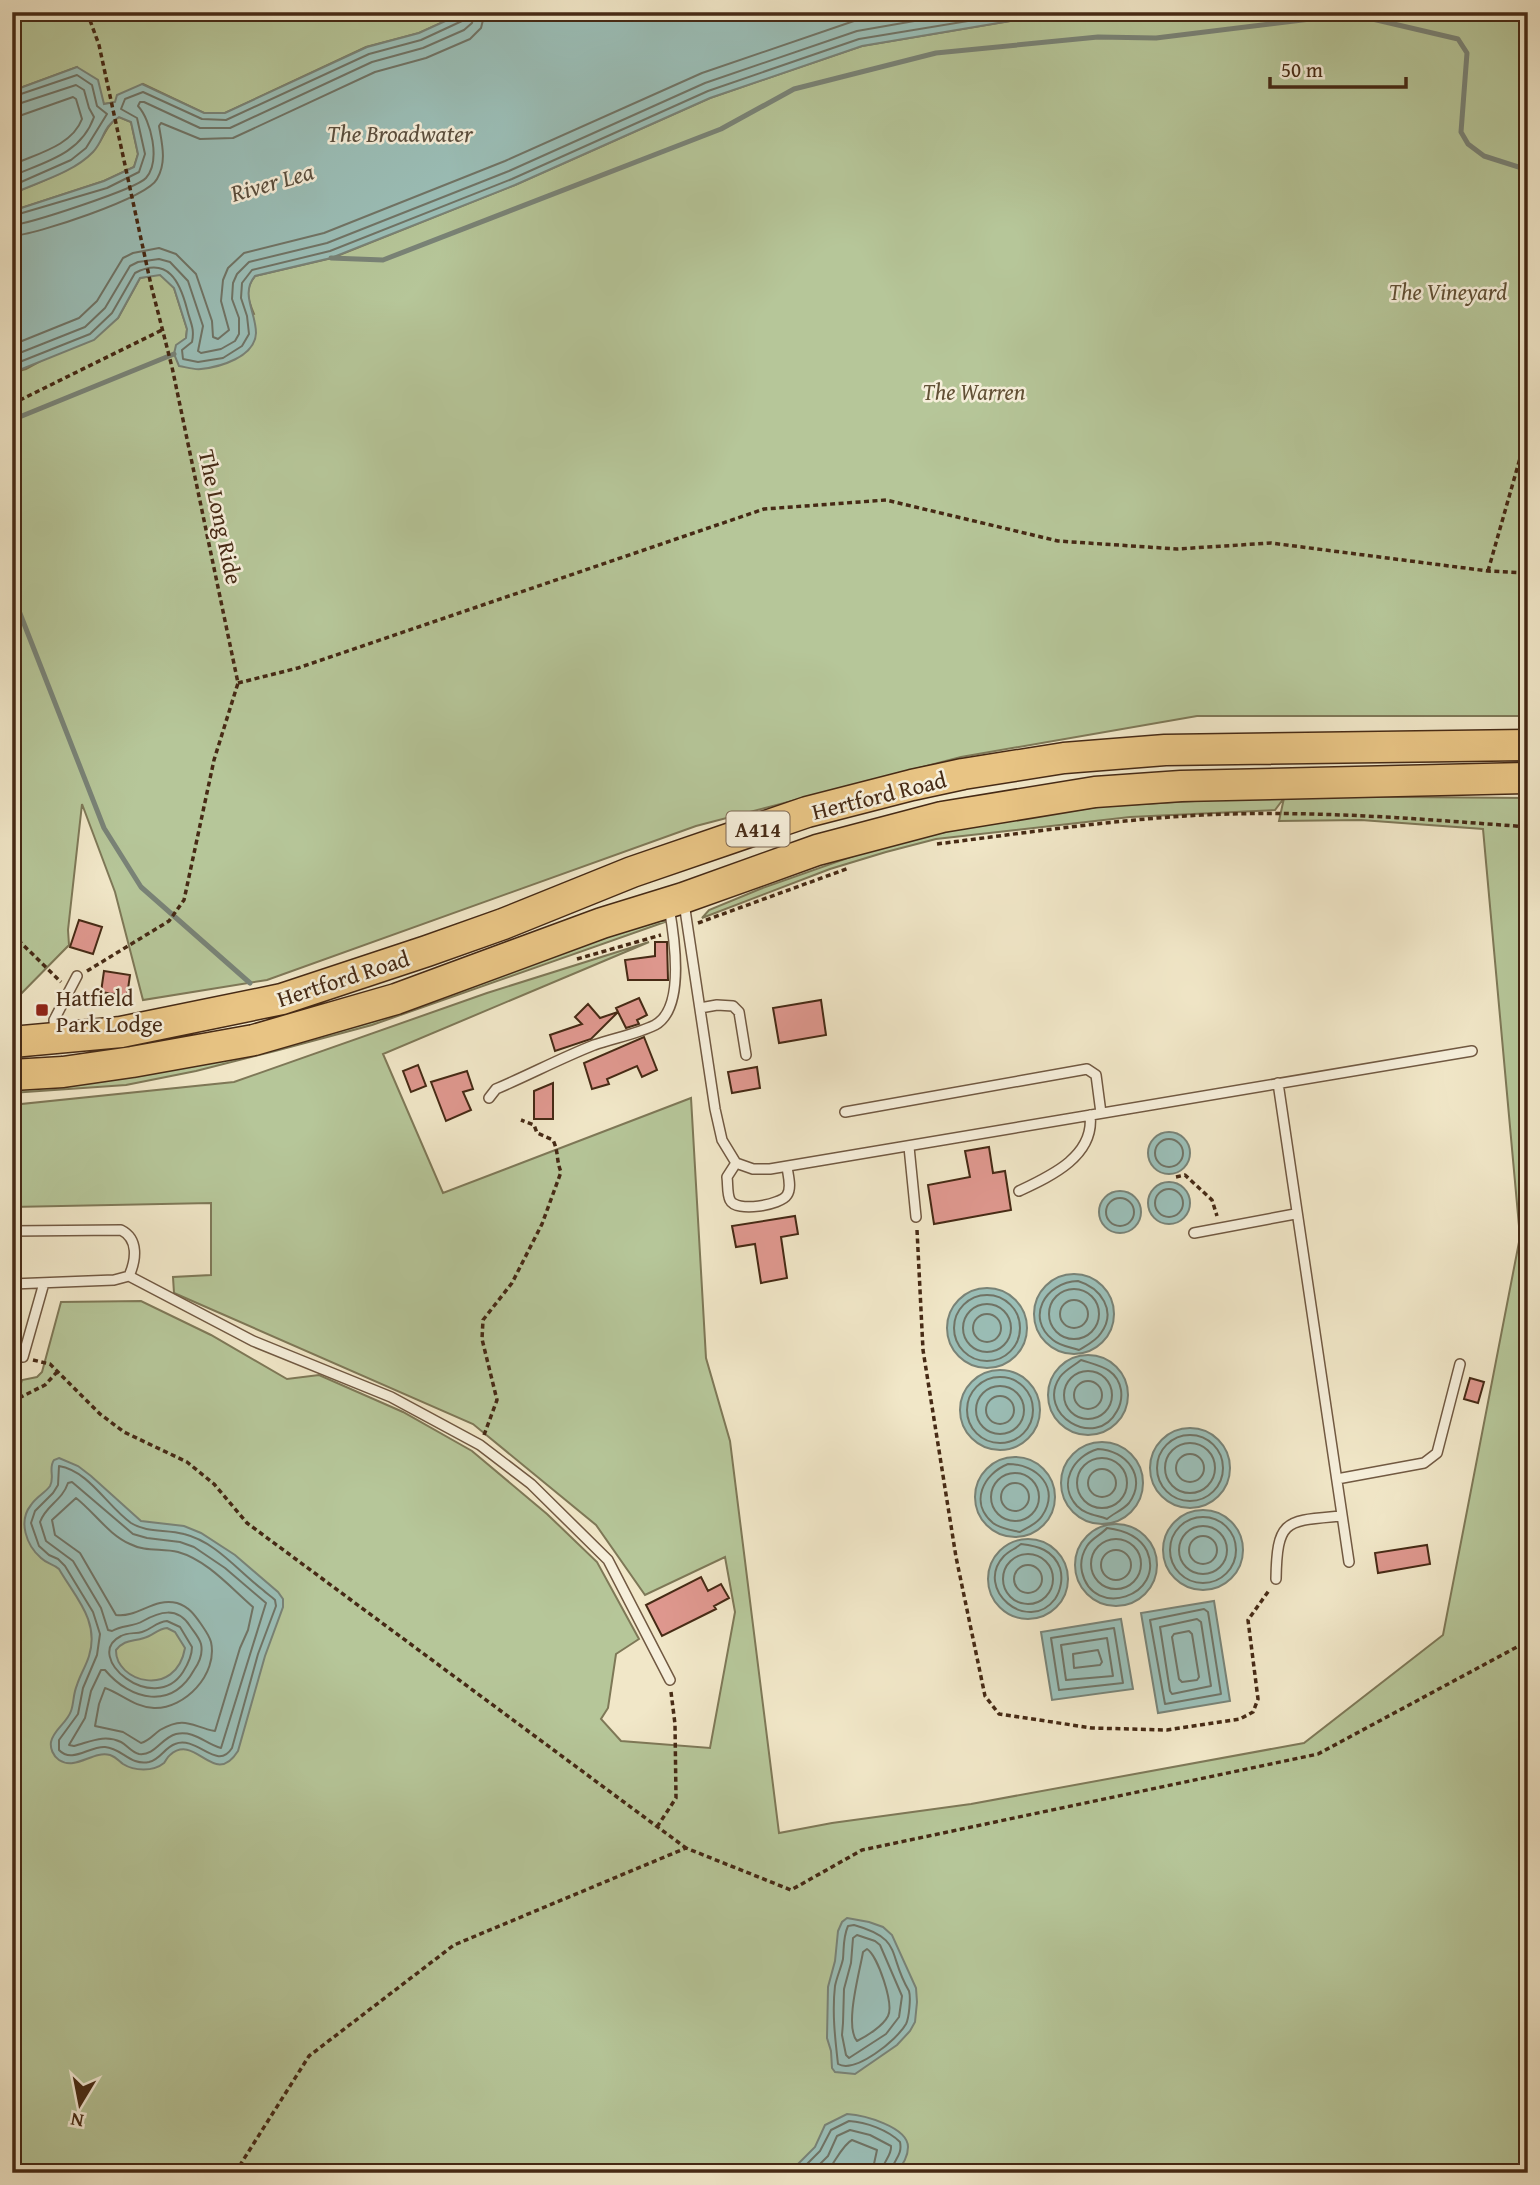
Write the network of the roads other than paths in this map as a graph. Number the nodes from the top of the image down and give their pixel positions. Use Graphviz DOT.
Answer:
graph roads {
  1 [pos="1528,746"];
  2 [pos="1528,778"];
  3 [pos="678,914"];
  4 [pos="78,976"];
  5 [pos="700,1008"];
  6 [pos="55,1039"];
  7 [pos="12,1042"];
  8 [pos="1472,1051"];
  9 [pos="746,1055"];
  10 [pos="12,1075"];
  11 [pos="1278,1083"];
  12 [pos="489,1098"];
  13 [pos="845,1112"];
  14 [pos="1096,1114"];
  15 [pos="909,1147"];
  16 [pos="736,1163"];
  17 [pos="787,1167"];
  18 [pos="1019,1191"];
  19 [pos="1296,1214"];
  20 [pos="916,1217"];
  21 [pos="12,1231"];
  22 [pos="1194,1233"];
  23 [pos="129,1276"];
  24 [pos="44,1283"];
  25 [pos="12,1284"];
  26 [pos="12,1354"];
  27 [pos="1460,1364"];
  28 [pos="1337,1479"];
  29 [pos="1342,1516"];
  30 [pos="1349,1562"];
  31 [pos="1276,1579"];
  32 [pos="670,1680"];
  1 -- 6 [label="highway, Hertford Road / A414"];
  2 -- 3 [label="highway, Hertford Road / A414"];
  3 -- 5 [label="lane"];
  3 -- 10 [label="highway, Hertford Road / A414"];
  3 -- 12 [label="lane"];
  4 -- 6 [label="lane"];
  5 -- 9 [label="lane"];
  5 -- 16 [label="lane"];
  6 -- 7 [label="highway, Hertford Road / A414"];
  8 -- 11 [label="lane"];
  11 -- 14 [label="lane"];
  11 -- 19 [label="lane"];
  13 -- 14 [label="lane"];
  14 -- 15 [label="lane"];
  14 -- 18 [label="lane"];
  15 -- 17 [label="lane"];
  15 -- 20 [label="lane"];
  16 -- 17 [label="lane"];
  16 -- 17 [label="lane"];
  19 -- 22 [label="lane"];
  19 -- 28 [label="lane"];
  21 -- 23 [label="lane"];
  23 -- 24 [label="lane"];
  23 -- 32 [label="lane"];
  24 -- 25 [label="lane"];
  24 -- 26 [label="lane"];
  27 -- 28 [label="lane"];
  28 -- 29 [label="lane"];
  29 -- 30 [label="lane"];
  29 -- 31 [label="lane"];
}
